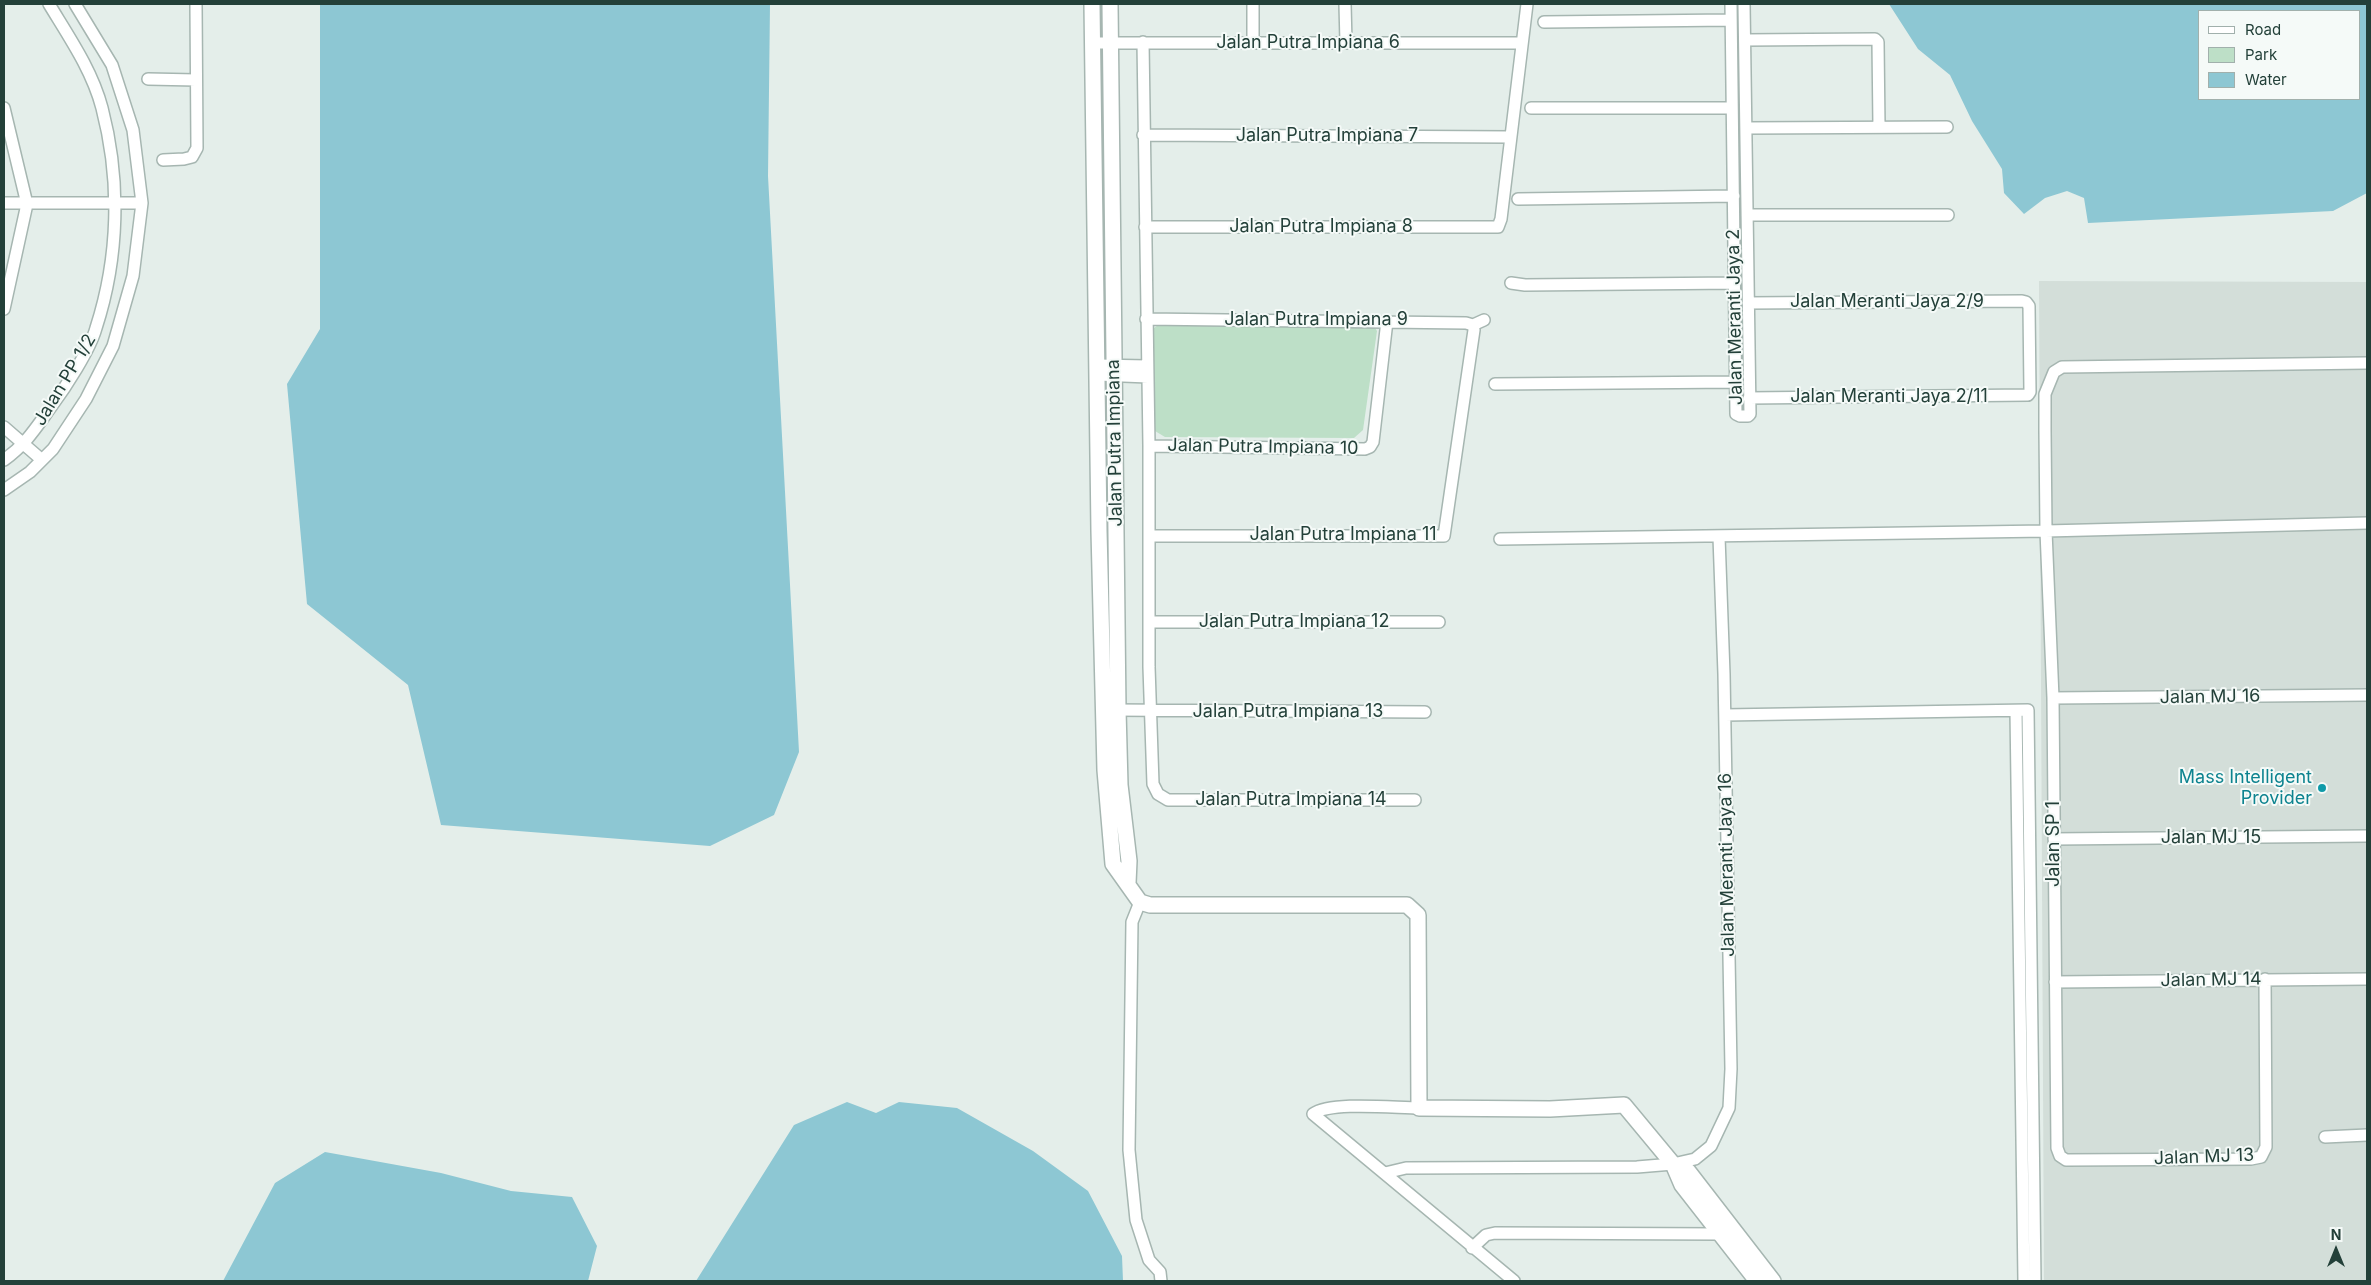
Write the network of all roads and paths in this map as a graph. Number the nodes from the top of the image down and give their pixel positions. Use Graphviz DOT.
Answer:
graph roads {
  1 [pos="49,4"];
  2 [pos="75,4"];
  3 [pos="196,4"];
  4 [pos="1092,4"];
  5 [pos="1110,4"];
  6 [pos="1253,4"];
  7 [pos="1345,4"];
  8 [pos="1527,4"];
  9 [pos="1731,4"];
  10 [pos="1744,4"];
  11 [pos="1731,20"];
  12 [pos="1544,22"];
  13 [pos="1744,40"];
  14 [pos="1110,42"];
  15 [pos="1143,42"];
  16 [pos="1253,42"];
  17 [pos="1093,43"];
  18 [pos="1346,43"];
  19 [pos="1522,43"];
  20 [pos="148,79"];
  21 [pos="196,80"];
  22 [pos="4,108"];
  23 [pos="1531,108"];
  24 [pos="1732,108"];
  25 [pos="1879,127"];
  26 [pos="1947,127"];
  27 [pos="1746,128"];
  28 [pos="1143,135"];
  29 [pos="1511,137"];
  30 [pos="1746,151"];
  31 [pos="1733,152"];
  32 [pos="163,160"];
  33 [pos="1734,196"];
  34 [pos="1518,199"];
  35 [pos="4,203"];
  36 [pos="116,203"];
  37 [pos="142,203"];
  38 [pos="27,204"];
  39 [pos="1948,215"];
  40 [pos="1747,216"];
  41 [pos="1145,227"];
  42 [pos="1511,283"];
  43 [pos="1735,283"];
  44 [pos="1748,303"];
  45 [pos="4,309"];
  46 [pos="1146,319"];
  47 [pos="1387,320"];
  48 [pos="1484,320"];
  49 [pos="1473,326"];
  50 [pos="2367,363"];
  51 [pos="1098,370"];
  52 [pos="1114,371"];
  53 [pos="1147,371"];
  54 [pos="1736,382"];
  55 [pos="1494,384"];
  56 [pos="2028,395"];
  57 [pos="1750,398"];
  58 [pos="4,427"];
  59 [pos="24,446"];
  60 [pos="1149,446"];
  61 [pos="4,460"];
  62 [pos="42,460"];
  63 [pos="4,490"];
  64 [pos="2367,523"];
  65 [pos="2046,531"];
  66 [pos="1148,536"];
  67 [pos="1719,537"];
  68 [pos="1500,539"];
  69 [pos="1149,622"];
  70 [pos="1438,622"];
  71 [pos="2367,695"];
  72 [pos="2052,698"];
  73 [pos="1111,710"];
  74 [pos="2022,710"];
  75 [pos="1152,711"];
  76 [pos="1425,712"];
  77 [pos="1725,716"];
  78 [pos="1415,800"];
  79 [pos="2367,836"];
  80 [pos="2054,839"];
  81 [pos="1128,883"];
  82 [pos="1140,902"];
  83 [pos="2265,979"];
  84 [pos="2367,979"];
  85 [pos="2055,982"];
  86 [pos="1419,1108"];
  87 [pos="2367,1135"];
  88 [pos="2325,1137"];
  89 [pos="2060,1156"];
  90 [pos="1673,1164"];
  91 [pos="1385,1173"];
  92 [pos="1719,1234"];
  93 [pos="1472,1248"];
  94 [pos="1161,1281"];
  95 [pos="1514,1281"];
  96 [pos="1757,1281"];
  97 [pos="1773,1281"];
  98 [pos="2024,1281"];
  99 [pos="2035,1281"];
  1 -- 36 [label="street, Jalan PP 1/2"];
  2 -- 37 [label="street"];
  3 -- 21 [label="street"];
  4 -- 17 [label="street, Jalan Putra Impiana"];
  5 -- 14 [label="street, Jalan Putra Impiana"];
  6 -- 16 [label="street"];
  7 -- 18 [label="street"];
  8 -- 19 [label="street"];
  9 -- 11 [label="street, Jalan Meranti Jaya 2"];
  10 -- 13 [label="street, Jalan Meranti Jaya 2"];
  11 -- 12 [label="street"];
  11 -- 24 [label="street, Jalan Meranti Jaya 2"];
  13 -- 25 [label="street"];
  13 -- 27 [label="street, Jalan Meranti Jaya 2"];
  14 -- 15 [label="street, Jalan Putra Impiana 6"];
  14 -- 17 [label="street, Jalan Putra Impiana 6"];
  14 -- 52 [label="street, Jalan Putra Impiana"];
  15 -- 16 [label="street, Jalan Putra Impiana 6"];
  15 -- 28 [label="street"];
  16 -- 18 [label="street, Jalan Putra Impiana 6"];
  17 -- 51 [label="street, Jalan Putra Impiana"];
  18 -- 19 [label="street, Jalan Putra Impiana 6"];
  19 -- 29 [label="street"];
  20 -- 21 [label="street"];
  21 -- 32 [label="street"];
  22 -- 38 [label="street"];
  23 -- 24 [label="street"];
  24 -- 31 [label="street, Jalan Meranti Jaya 2"];
  25 -- 26 [label="street"];
  25 -- 27 [label="street"];
  27 -- 30 [label="street, Jalan Meranti Jaya 2"];
  28 -- 29 [label="street, Jalan Putra Impiana 7"];
  28 -- 41 [label="street"];
  29 -- 41 [label="street, Jalan Putra Impiana 8"];
  30 -- 31 [label="street"];
  30 -- 40 [label="street, Jalan Meranti Jaya 2"];
  31 -- 33 [label="street, Jalan Meranti Jaya 2"];
  33 -- 34 [label="street"];
  33 -- 43 [label="street, Jalan Meranti Jaya 2"];
  35 -- 38 [label="street"];
  36 -- 37 [label="street"];
  36 -- 38 [label="street"];
  36 -- 59 [label="street, Jalan PP 1/2"];
  37 -- 62 [label="street"];
  38 -- 45 [label="street"];
  39 -- 40 [label="street"];
  40 -- 44 [label="street, Jalan Meranti Jaya 2"];
  41 -- 46 [label="street"];
  42 -- 43 [label="street"];
  43 -- 54 [label="street, Jalan Meranti Jaya 2"];
  44 -- 56 [label="street, Jalan Meranti Jaya 2/9"];
  44 -- 57 [label="street, Jalan Meranti Jaya 2"];
  46 -- 47 [label="street, Jalan Putra Impiana 9"];
  46 -- 53 [label="street"];
  47 -- 49 [label="street, Jalan Putra Impiana 9"];
  47 -- 60 [label="street, Jalan Putra Impiana 10"];
  48 -- 49 [label="street"];
  49 -- 66 [label="street, Jalan Putra Impiana 11"];
  50 -- 65 [label="street, Jalan SP 1"];
  51 -- 52 [label="street"];
  51 -- 73 [label="street, Jalan Putra Impiana"];
  52 -- 53 [label="street"];
  52 -- 73 [label="street, Jalan Putra Impiana"];
  53 -- 60 [label="street"];
  54 -- 55 [label="street"];
  54 -- 57 [label="street, Jalan Meranti Jaya 2"];
  56 -- 57 [label="street, Jalan Meranti Jaya 2/11"];
  58 -- 59 [label="street"];
  59 -- 61 [label="street, Jalan PP 1/2"];
  59 -- 62 [label="street"];
  60 -- 66 [label="street"];
  62 -- 63 [label="street"];
  64 -- 65 [label="street"];
  65 -- 67 [label="street"];
  65 -- 72 [label="street, Jalan SP 1"];
  66 -- 69 [label="street"];
  67 -- 68 [label="street"];
  67 -- 77 [label="street, Jalan Meranti Jaya 16"];
  69 -- 70 [label="street, Jalan Putra Impiana 12"];
  69 -- 75 [label="street"];
  71 -- 72 [label="street, Jalan MJ 16"];
  72 -- 80 [label="street, Jalan SP 1"];
  73 -- 75 [label="street, Jalan Putra Impiana 13"];
  73 -- 81 [label="street, Jalan Putra Impiana"];
  73 -- 81 [label="street, Jalan Putra Impiana"];
  74 -- 77 [label="street"];
  74 -- 98 [label="street"];
  74 -- 99 [label="street"];
  75 -- 76 [label="street, Jalan Putra Impiana 13"];
  75 -- 78 [label="street, Jalan Putra Impiana 14"];
  77 -- 90 [label="street, Jalan Meranti Jaya 16"];
  79 -- 80 [label="street, Jalan MJ 15"];
  80 -- 85 [label="street, Jalan SP 1"];
  81 -- 82 [label="street"];
  82 -- 86 [label="street"];
  82 -- 94 [label="street"];
  83 -- 84 [label="street, Jalan MJ 14"];
  83 -- 85 [label="street, Jalan MJ 14"];
  83 -- 89 [label="street, Jalan MJ 13"];
  85 -- 89 [label="street, Jalan SP 1"];
  86 -- 90 [label="street"];
  86 -- 91 [label="street"];
  87 -- 88 [label="street"];
  90 -- 91 [label="street, Jalan Meranti Jaya 16"];
  90 -- 92 [label="street"];
  90 -- 97 [label="street"];
  91 -- 93 [label="street"];
  92 -- 93 [label="street"];
  92 -- 96 [label="street"];
  93 -- 95 [label="street"];
}
